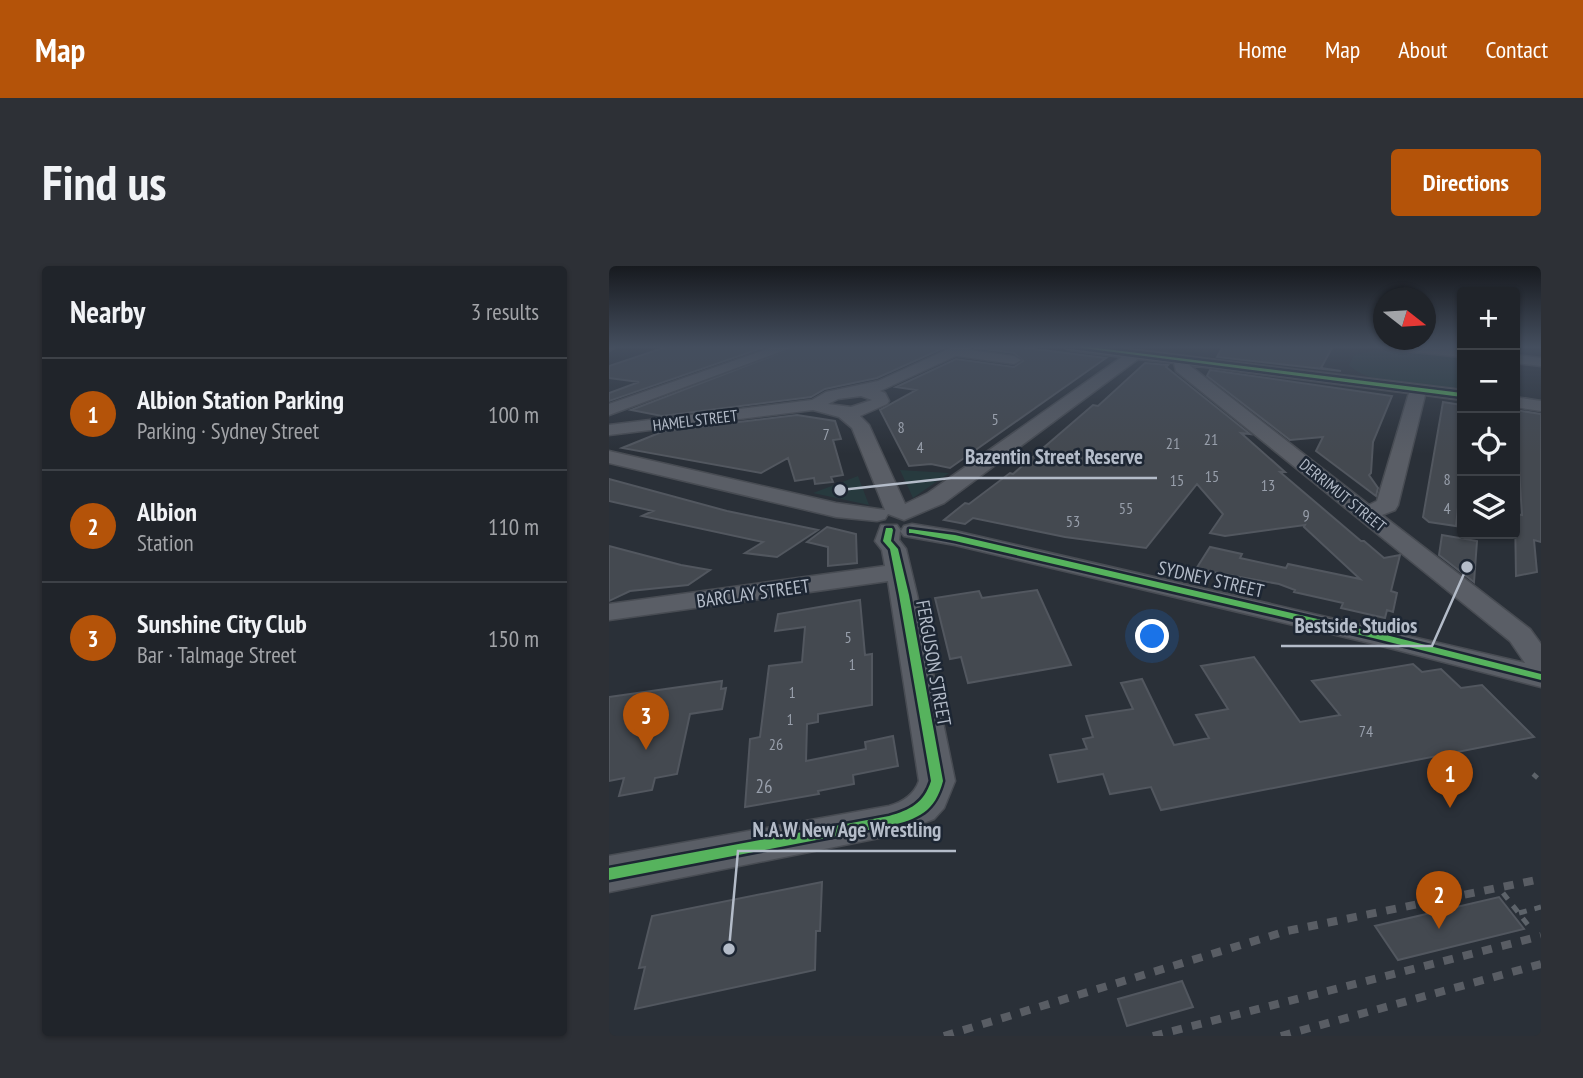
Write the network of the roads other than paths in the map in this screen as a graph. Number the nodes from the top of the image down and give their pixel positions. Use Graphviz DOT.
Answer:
graph roads {
  1 [pos="688,382"];
  2 [pos="892,382"];
  3 [pos="1111,382"];
  4 [pos="1208,382"];
  5 [pos="1345,382"];
  6 [pos="1417,390"];
  7 [pos="1457,394"];
  8 [pos="866,405"];
  9 [pos="820,406"];
  10 [pos="609,410"];
  11 [pos="609,430"];
  12 [pos="609,457"];
  13 [pos="1367,514"];
  14 [pos="897,525"];
  15 [pos="609,612"];
  16 [pos="1498,619"];
  17 [pos="1508,662"];
  18 [pos="1541,665"];
  19 [pos="1541,677"];
  20 [pos="609,874"];
  1 -- 10 [label="street"];
  2 -- 8 [label="street"];
  3 -- 14 [label="street"];
  4 -- 13 [label="street, DERRIMUT STREET"];
  5 -- 6 [label="street"];
  6 -- 7 [label="street"];
  6 -- 13 [label="street"];
  8 -- 9 [label="street"];
  8 -- 9 [label="street"];
  8 -- 14 [label="street, FERGUSON STREET"];
  9 -- 11 [label="street, HAMEL STREET"];
  12 -- 14 [label="street, SYDNEY STREET"];
  13 -- 16 [label="street, DERRIMUT STREET"];
  14 -- 15 [label="street, BARCLAY STREET"];
  14 -- 17 [label="street, SYDNEY STREET"];
  14 -- 20 [label="street, FERGUSON STREET"];
  16 -- 17 [label="street"];
  16 -- 18 [label="street, DERRIMUT STREET"];
  17 -- 18 [label="street, SYDNEY STREET"];
  17 -- 19 [label="street, SYDNEY STREET"];
}
